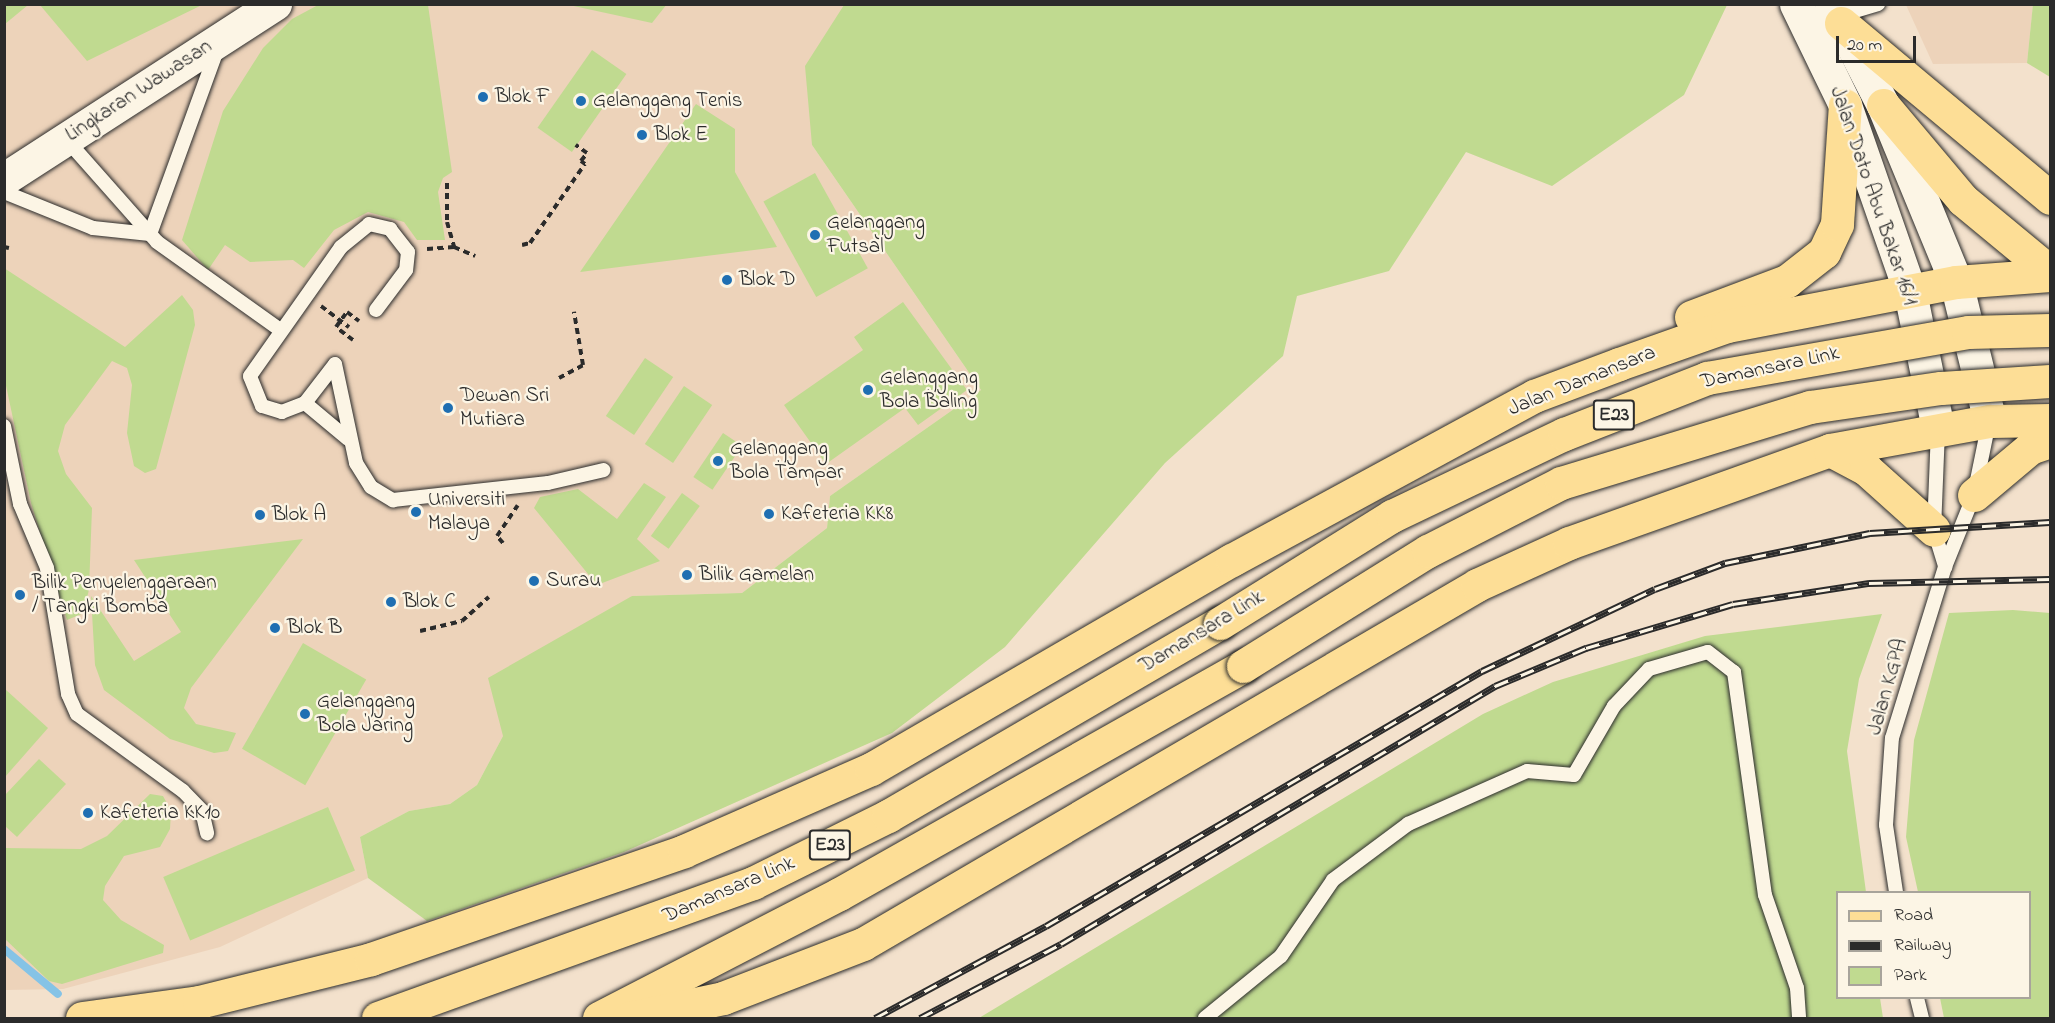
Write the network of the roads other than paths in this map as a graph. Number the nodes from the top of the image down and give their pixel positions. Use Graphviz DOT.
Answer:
graph roads {
  1 [pos="275,4"];
  2 [pos="1796,4"];
  3 [pos="1878,4"];
  4 [pos="1837,15"];
  5 [pos="222,37"];
  6 [pos="1845,105"];
  7 [pos="1883,105"];
  8 [pos="66,139"];
  9 [pos="4,179"];
  10 [pos="4,192"];
  11 [pos="2050,198"];
  12 [pos="150,234"];
  13 [pos="2050,274"];
  14 [pos="1956,282"];
  15 [pos="1910,292"];
  16 [pos="376,310"];
  17 [pos="279,329"];
  18 [pos="2050,330"];
  19 [pos="2050,381"];
  20 [pos="305,403"];
  21 [pos="2050,420"];
  22 [pos="1990,421"];
  23 [pos="4,426"];
  24 [pos="1938,429"];
  25 [pos="348,439"];
  26 [pos="2050,441"];
  27 [pos="1830,450"];
  28 [pos="604,470"];
  29 [pos="1974,495"];
  30 [pos="1934,530"];
  31 [pos="1232,560"];
  32 [pos="1945,567"];
  33 [pos="207,833"];
  34 [pos="1896,891"];
  35 [pos="1917,999"];
  36 [pos="82,1018"];
  37 [pos="378,1018"];
  38 [pos="599,1018"];
  39 [pos="629,1018"];
  40 [pos="1205,1018"];
  41 [pos="1799,1018"];
  42 [pos="1922,1018"];
  1 -- 5 [label="main road, Lingkaran Wawasan"];
  2 -- 6 [label="main road, Jalan Dato Abu Bakar 16/1"];
  3 -- 4 [label="lane"];
  4 -- 7 [label="main road, Jalan Dato Abu Bakar 16/1"];
  4 -- 11 [label="main road"];
  5 -- 8 [label="main road, Lingkaran Wawasan"];
  5 -- 12 [label="lane"];
  6 -- 15 [label="main road, Jalan Dato Abu Bakar 16/1"];
  6 -- 31 [label="main road"];
  7 -- 13 [label="main road"];
  7 -- 14 [label="main road, Jalan Dato Abu Bakar 16/1"];
  8 -- 9 [label="main road, Lingkaran Wawasan"];
  8 -- 12 [label="lane"];
  10 -- 12 [label="lane"];
  12 -- 17 [label="lane"];
  13 -- 14 [label="main road, Jalan Damansara"];
  14 -- 15 [label="main road, Jalan Damansara"];
  14 -- 22 [label="main road, Jalan Dato Abu Bakar 16/1"];
  15 -- 24 [label="main road, Jalan Dato Abu Bakar 16/1"];
  15 -- 31 [label="main road, Jalan Damansara"];
  16 -- 17 [label="lane"];
  17 -- 20 [label="lane"];
  18 -- 37 [label="main road, Damansara Link / E23, bridge"];
  19 -- 38 [label="main road, E23, bridge"];
  20 -- 25 [label="lane"];
  20 -- 25 [label="lane"];
  21 -- 22 [label="main road"];
  22 -- 24 [label="main road"];
  22 -- 29 [label="lane, Jalan KGPA"];
  23 -- 33 [label="lane"];
  24 -- 27 [label="main road"];
  24 -- 30 [label="lane"];
  25 -- 28 [label="lane"];
  26 -- 29 [label="main road"];
  27 -- 30 [label="main road"];
  27 -- 39 [label="main road"];
  29 -- 32 [label="lane, Jalan KGPA"];
  30 -- 32 [label="lane"];
  31 -- 36 [label="main road, Jalan Damansara"];
  32 -- 34 [label="lane, Jalan KGPA"];
  35 -- 42 [label="lane"];
  40 -- 41 [label="lane"];
}
